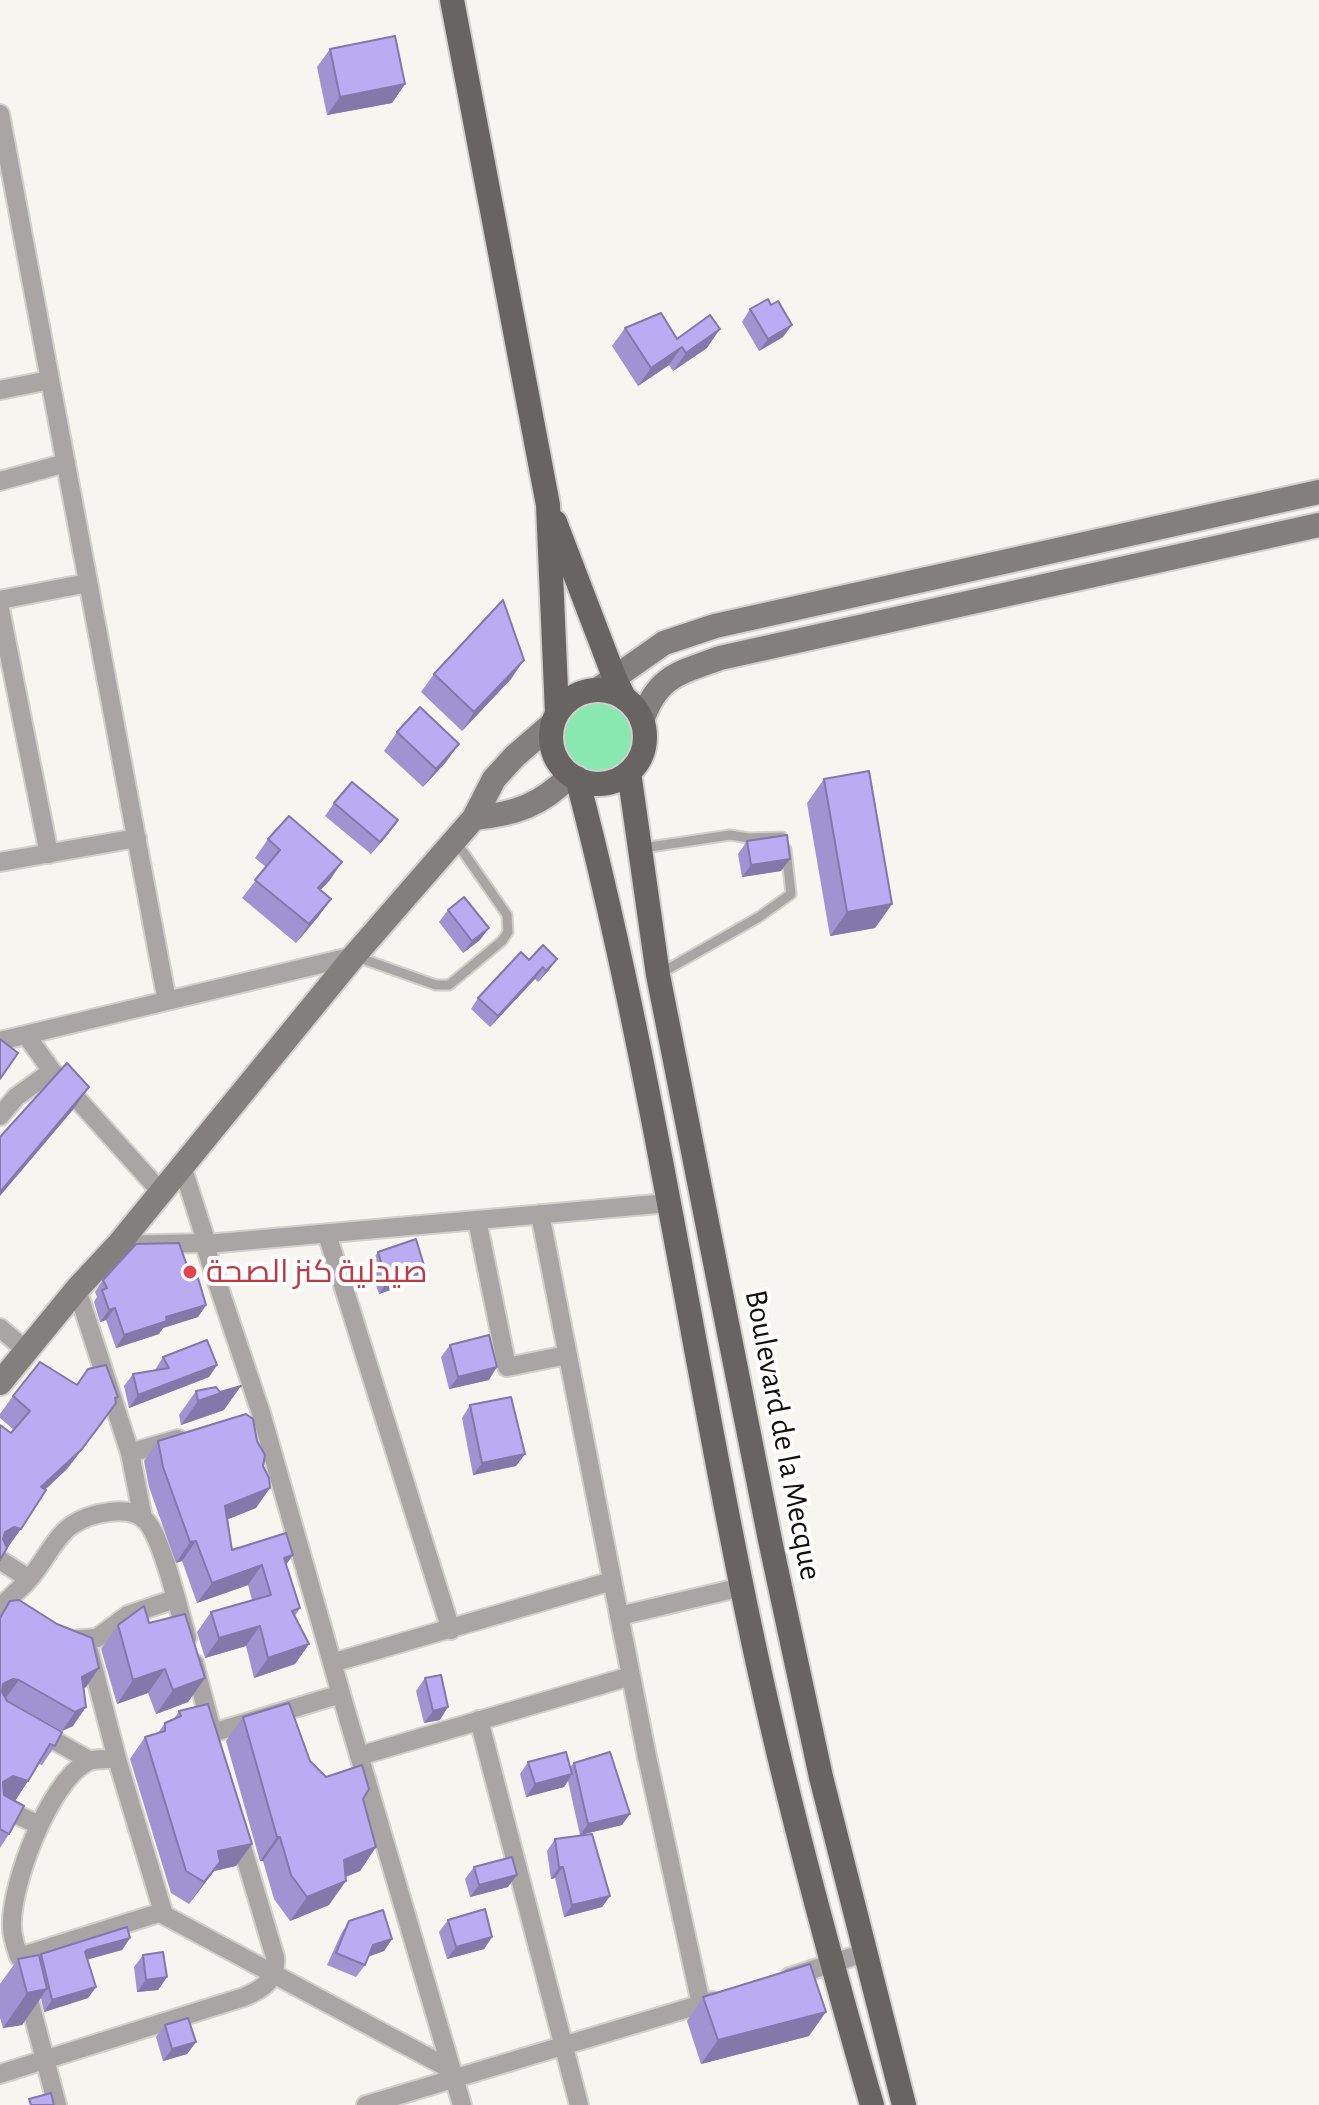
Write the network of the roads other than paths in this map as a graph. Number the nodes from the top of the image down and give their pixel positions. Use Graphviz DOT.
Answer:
graph roads {
  1 [pos="452,0"];
  2 [pos="0,114"];
  3 [pos="50,380"];
  4 [pos="0,390"];
  5 [pos="66,463"];
  6 [pos="0,481"];
  7 [pos="1319,492"];
  8 [pos="548,505"];
  9 [pos="1319,525"];
  10 [pos="88,583"];
  11 [pos="0,600"];
  12 [pos="0,609"];
  13 [pos="612,689"];
  14 [pos="555,718"];
  15 [pos="642,721"];
  16 [pos="629,772"];
  17 [pos="574,777"];
  18 [pos="474,818"];
  19 [pos="137,838"];
  20 [pos="455,840"];
  21 [pos="640,849"];
  22 [pos="49,854"];
  23 [pos="0,862"];
  24 [pos="354,956"];
  25 [pos="658,975"];
  26 [pos="167,1001"];
  27 [pos="26,1035"];
  28 [pos="0,1041"];
  29 [pos="52,1071"];
  30 [pos="0,1116"];
  31 [pos="182,1166"];
  32 [pos="161,1192"];
  33 [pos="668,1203"];
  34 [pos="540,1214"];
  35 [pos="477,1220"];
  36 [pos="327,1234"];
  37 [pos="206,1244"];
  38 [pos="118,1245"];
  39 [pos="77,1289"];
  40 [pos="0,1328"];
  41 [pos="27,1351"];
  42 [pos="567,1355"];
  43 [pos="0,1383"];
  44 [pos="188,1435"];
  45 [pos="130,1453"];
  46 [pos="143,1518"];
  47 [pos="0,1560"];
  48 [pos="29,1579"];
  49 [pos="612,1581"];
  50 [pos="742,1587"];
  51 [pos="175,1599"];
  52 [pos="7,1609"];
  53 [pos="619,1616"];
  54 [pos="451,1630"];
  55 [pos="50,1633"];
  56 [pos="86,1640"];
  57 [pos="332,1663"];
  58 [pos="631,1676"];
  59 [pos="341,1694"];
  60 [pos="0,1710"];
  61 [pos="479,1720"];
  62 [pos="359,1756"];
  63 [pos="117,1759"];
  64 [pos="89,1760"];
  65 [pos="0,1807"];
  66 [pos="233,1816"];
  67 [pos="39,1825"];
  68 [pos="162,1912"];
  69 [pos="864,1953"];
  70 [pos="19,1957"];
  71 [pos="831,1964"];
  72 [pos="274,1975"];
  73 [pos="773,1982"];
  74 [pos="730,1995"];
  75 [pos="701,2004"];
  76 [pos="565,2047"];
  77 [pos="43,2060"];
  78 [pos="0,2074"];
  79 [pos="454,2078"];
  80 [pos="57,2105"];
  81 [pos="366,2105"];
  82 [pos="446,2105"];
  83 [pos="462,2105"];
  84 [pos="579,2105"];
  85 [pos="872,2105"];
  86 [pos="904,2105"];
  1 -- 8 [label="main road"];
  2 -- 3 [label="street"];
  3 -- 4 [label="street"];
  3 -- 5 [label="street"];
  5 -- 6 [label="street"];
  5 -- 10 [label="street"];
  7 -- 13 [label="street"];
  8 -- 13 [label="main road"];
  8 -- 14 [label="main road"];
  9 -- 15 [label="street"];
  10 -- 11 [label="street"];
  10 -- 19 [label="street"];
  12 -- 22 [label="street"];
  13 -- 14 [label="main road"];
  13 -- 15 [label="main road"];
  14 -- 17 [label="main road"];
  14 -- 18 [label="street"];
  15 -- 16 [label="main road"];
  16 -- 17 [label="main road"];
  16 -- 21 [label="main road, Boulevard de la Mecque"];
  17 -- 18 [label="street"];
  17 -- 33 [label="main road"];
  18 -- 20 [label="street"];
  19 -- 22 [label="street"];
  19 -- 26 [label="street"];
  20 -- 24 [label="street"];
  20 -- 24 [label="lane"];
  21 -- 25 [label="main road, Boulevard de la Mecque"];
  21 -- 25 [label="lane"];
  22 -- 23 [label="street"];
  24 -- 26 [label="street"];
  24 -- 31 [label="street"];
  25 -- 69 [label="main road, Boulevard de la Mecque"];
  26 -- 27 [label="street"];
  27 -- 28 [label="street"];
  27 -- 29 [label="street"];
  29 -- 30 [label="street"];
  29 -- 32 [label="street"];
  31 -- 32 [label="street"];
  31 -- 37 [label="street"];
  32 -- 38 [label="street"];
  33 -- 34 [label="street"];
  33 -- 50 [label="main road"];
  34 -- 35 [label="street"];
  34 -- 42 [label="street"];
  35 -- 36 [label="street"];
  35 -- 42 [label="street"];
  36 -- 37 [label="street"];
  36 -- 54 [label="street"];
  37 -- 38 [label="street"];
  37 -- 57 [label="street"];
  38 -- 39 [label="street"];
  39 -- 41 [label="street"];
  39 -- 45 [label="street"];
  40 -- 41 [label="street"];
  41 -- 43 [label="street"];
  42 -- 49 [label="street"];
  44 -- 45 [label="street"];
  45 -- 46 [label="street"];
  46 -- 48 [label="street"];
  46 -- 51 [label="street"];
  47 -- 48 [label="street"];
  48 -- 52 [label="street"];
  49 -- 53 [label="street"];
  49 -- 54 [label="street"];
  50 -- 53 [label="street"];
  50 -- 71 [label="main road"];
  51 -- 56 [label="street"];
  51 -- 59 [label="street"];
  53 -- 58 [label="street"];
  54 -- 57 [label="street"];
  55 -- 56 [label="street"];
  56 -- 63 [label="street"];
  57 -- 59 [label="street"];
  58 -- 61 [label="street"];
  58 -- 75 [label="street"];
  59 -- 62 [label="street"];
  60 -- 64 [label="street"];
  61 -- 62 [label="street"];
  61 -- 76 [label="street"];
  62 -- 79 [label="street"];
  63 -- 64 [label="street"];
  63 -- 68 [label="street"];
  64 -- 67 [label="street"];
  65 -- 67 [label="street"];
  66 -- 72 [label="street"];
  67 -- 70 [label="street"];
  68 -- 70 [label="street"];
  68 -- 72 [label="street"];
  69 -- 71 [label="street"];
  69 -- 86 [label="main road, Boulevard de la Mecque"];
  70 -- 77 [label="street"];
  71 -- 73 [label="street"];
  71 -- 85 [label="main road"];
  72 -- 77 [label="street"];
  72 -- 79 [label="street"];
  74 -- 75 [label="street"];
  75 -- 76 [label="street"];
  76 -- 79 [label="street"];
  76 -- 84 [label="street"];
  77 -- 78 [label="street"];
  77 -- 80 [label="street"];
  79 -- 81 [label="street"];
  79 -- 82 [label="street"];
  79 -- 83 [label="street"];
}
